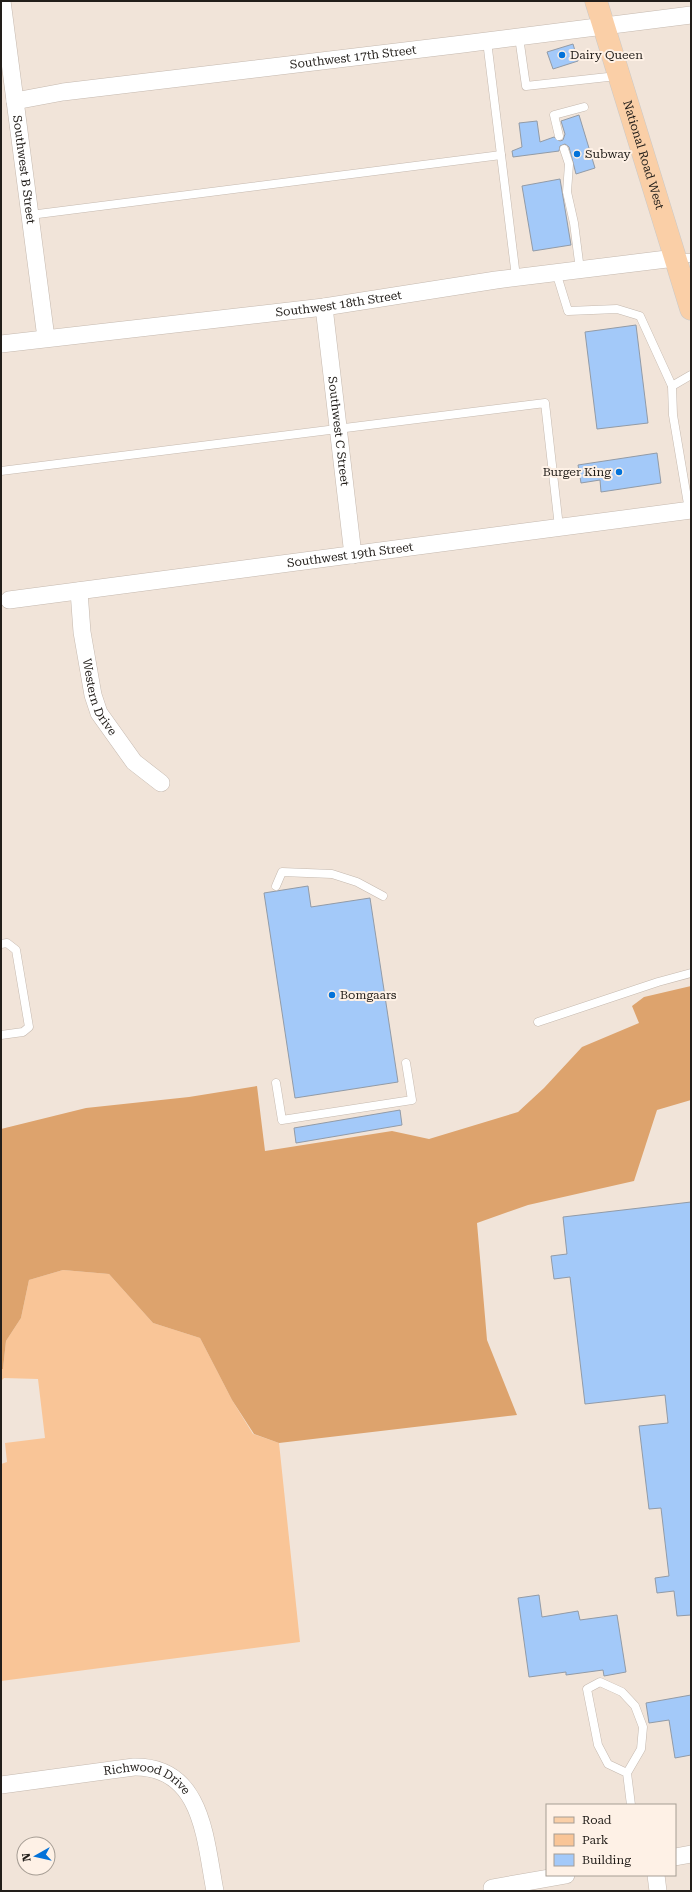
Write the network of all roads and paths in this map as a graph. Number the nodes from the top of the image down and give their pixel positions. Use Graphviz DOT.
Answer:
graph roads {
  1 [pos="2,1"];
  2 [pos="596,1"];
  3 [pos="691,14"];
  4 [pos="604,26"];
  5 [pos="519,37"];
  6 [pos="487,41"];
  7 [pos="619,76"];
  8 [pos="15,101"];
  9 [pos="584,107"];
  10 [pos="560,136"];
  11 [pos="564,149"];
  12 [pos="501,155"];
  13 [pos="30,215"];
  14 [pos="683,258"];
  15 [pos="580,270"];
  16 [pos="556,272"];
  17 [pos="516,277"];
  18 [pos="324,307"];
  19 [pos="691,309"];
  20 [pos="46,338"];
  21 [pos="1,344"];
  22 [pos="691,375"];
  23 [pos="672,386"];
  24 [pos="338,429"];
  25 [pos="1,471"];
  26 [pos="690,510"];
  27 [pos="559,527"];
  28 [pos="353,555"];
  29 [pos="79,591"];
  30 [pos="9,600"];
  31 [pos="161,783"];
  32 [pos="276,886"];
  33 [pos="383,896"];
  34 [pos="1,944"];
  35 [pos="691,973"];
  36 [pos="538,1022"];
  37 [pos="1,1035"];
  38 [pos="406,1063"];
  39 [pos="276,1083"];
  40 [pos="627,1773"];
  41 [pos="1,1785"];
  42 [pos="631,1804"];
  43 [pos="691,1854"];
  44 [pos="676,1857"];
  45 [pos="560,1876"];
  46 [pos="656,1876"];
  47 [pos="492,1888"];
  48 [pos="215,1891"];
  49 [pos="658,1891"];
  1 -- 8 [label="street, Southwest B Street"];
  2 -- 4 [label="main road, National Road West"];
  3 -- 4 [label="street, Southwest 17th Street"];
  4 -- 5 [label="street, Southwest 17th Street"];
  4 -- 7 [label="main road, National Road West"];
  5 -- 6 [label="street, Southwest 17th Street"];
  5 -- 7 [label="lane"];
  6 -- 8 [label="street, Southwest 17th Street"];
  6 -- 12 [label="lane"];
  7 -- 14 [label="main road, National Road West"];
  8 -- 13 [label="street, Southwest B Street"];
  9 -- 10 [label="lane"];
  11 -- 15 [label="lane"];
  12 -- 13 [label="lane"];
  12 -- 17 [label="lane"];
  13 -- 20 [label="street, Southwest B Street"];
  14 -- 15 [label="street, Southwest 18th Street"];
  14 -- 19 [label="main road, National Road West"];
  15 -- 16 [label="street, Southwest 18th Street"];
  16 -- 17 [label="street, Southwest 18th Street"];
  16 -- 23 [label="lane"];
  17 -- 18 [label="street, Southwest 18th Street"];
  18 -- 20 [label="street, Southwest 18th Street"];
  18 -- 24 [label="street, Southwest C Street"];
  20 -- 21 [label="street, Southwest 18th Street"];
  22 -- 23 [label="lane"];
  23 -- 26 [label="lane"];
  24 -- 25 [label="lane"];
  24 -- 27 [label="lane"];
  24 -- 28 [label="street, Southwest C Street"];
  26 -- 27 [label="street, Southwest 19th Street"];
  27 -- 28 [label="street, Southwest 19th Street"];
  28 -- 29 [label="street, Southwest 19th Street"];
  29 -- 30 [label="street, Southwest 19th Street"];
  29 -- 31 [label="street, Western Drive"];
  32 -- 33 [label="lane"];
  34 -- 37 [label="lane"];
  35 -- 36 [label="lane"];
  38 -- 39 [label="lane"];
  40 -- 40 [label="lane"];
  40 -- 42 [label="lane"];
  41 -- 48 [label="street, Richwood Drive"];
  43 -- 44 [label="street"];
  45 -- 47 [label="street"];
  46 -- 49 [label="street"];
}
